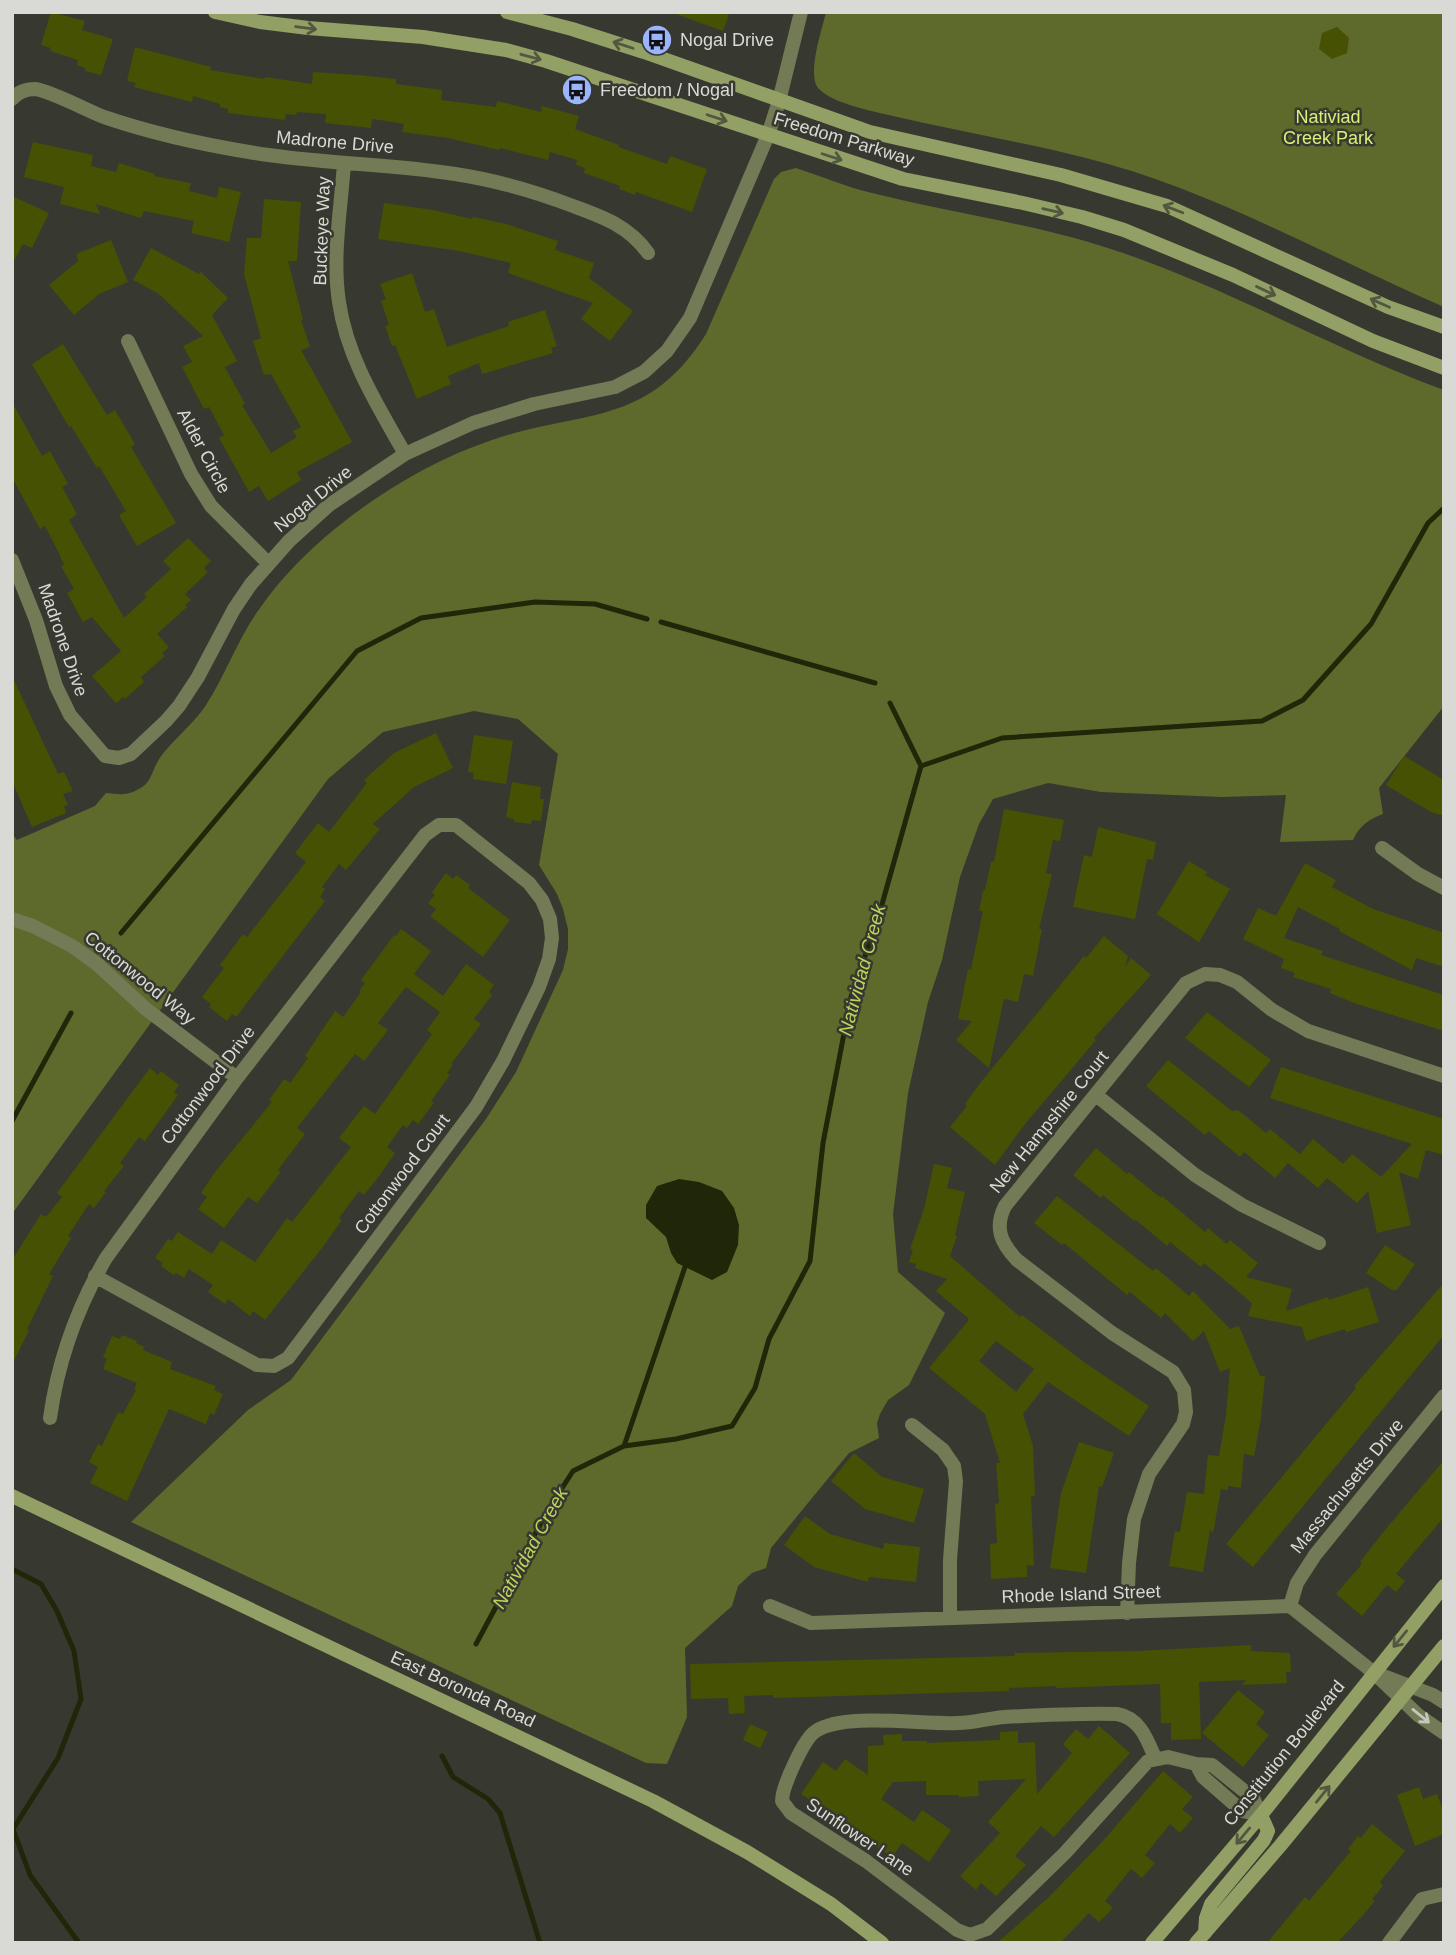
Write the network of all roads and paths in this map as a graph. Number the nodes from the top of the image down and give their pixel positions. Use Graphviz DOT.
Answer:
graph roads {
  1 [pos="215,12"];
  2 [pos="507,12"];
  3 [pos="801,12"];
  4 [pos="12,99"];
  5 [pos="779,101"];
  6 [pos="768,135"];
  7 [pos="344,163"];
  8 [pos="648,253"];
  9 [pos="1444,327"];
  10 [pos="128,341"];
  11 [pos="1444,368"];
  12 [pos="405,454"];
  13 [pos="12,560"];
  14 [pos="268,563"];
  15 [pos="113,758"];
  16 [pos="462,828"];
  17 [pos="1382,848"];
  18 [pos="1444,888"];
  19 [pos="12,919"];
  20 [pos="1444,1076"];
  21 [pos="237,1078"];
  22 [pos="1096,1095"];
  23 [pos="1319,1243"];
  24 [pos="95,1276"];
  25 [pos="1444,1396"];
  26 [pos="50,1418"];
  27 [pos="912,1425"];
  28 [pos="12,1496"];
  29 [pos="1444,1586"];
  30 [pos="770,1606"];
  31 [pos="1290,1606"];
  32 [pos="1127,1613"];
  33 [pos="950,1617"];
  34 [pos="1444,1646"];
  35 [pos="1373,1672"];
  36 [pos="1410,1686"];
  37 [pos="1401,1698"];
  38 [pos="1444,1702"];
  39 [pos="1444,1733"];
  40 [pos="1156,1758"];
  41 [pos="1261,1815"];
  42 [pos="1444,1894"];
  43 [pos="1201,1938"];
  44 [pos="883,1943"];
  45 [pos="1152,1943"];
  46 [pos="1389,1943"];
  1 -- 6 [label="main road, Freedom Parkway, one-way"];
  5 -- 2 [label="main road, Freedom Parkway, one-way"];
  3 -- 5 [label="street, Nogal Drive"];
  4 -- 7 [label="street, Madrone Drive"];
  5 -- 6 [label="street, Nogal Drive"];
  9 -- 5 [label="main road, Freedom Parkway, one-way"];
  6 -- 11 [label="main road, Freedom Parkway, one-way"];
  6 -- 12 [label="street, Nogal Drive"];
  7 -- 8 [label="street, Madrone Drive"];
  7 -- 12 [label="street, Buckeye Way"];
  10 -- 14 [label="street, Alder Circle"];
  12 -- 14 [label="street, Nogal Drive"];
  13 -- 15 [label="street, Madrone Drive"];
  14 -- 15 [label="street, Nogal Drive"];
  16 -- 21 [label="street, Cottonwood Drive"];
  16 -- 24 [label="street, Cottonwood Court"];
  17 -- 18 [label="street"];
  19 -- 21 [label="street, Cottonwood Way"];
  20 -- 22 [label="street, New Hampshire Court"];
  21 -- 24 [label="street, Cottonwood Drive"];
  22 -- 23 [label="street"];
  22 -- 32 [label="street, New Hampshire Court"];
  24 -- 26 [label="street, Cottonwood Drive"];
  25 -- 31 [label="street, Massachusetts Drive"];
  27 -- 33 [label="street"];
  28 -- 44 [label="main road, East Boronda Road"];
  29 -- 35 [label="main road, Constitution Boulevard, one-way"];
  30 -- 33 [label="street, Rhode Island Street"];
  31 -- 32 [label="street, Rhode Island Street"];
  31 -- 35 [label="street"];
  32 -- 33 [label="street, Rhode Island Street"];
  34 -- 36 [label="main road"];
  35 -- 36 [label="street"];
  35 -- 37 [label="street"];
  35 -- 41 [label="main road, Constitution Boulevard"];
  36 -- 37 [label="main road"];
  36 -- 38 [label="street"];
  37 -- 39 [label="street, one-way"];
  43 -- 37 [label="main road, one-way"];
  40 -- 40 [label="street, Sunflower Lane"];
  40 -- 41 [label="street"];
  41 -- 43 [label="main road"];
  41 -- 45 [label="main road, Constitution Boulevard, one-way"];
  42 -- 46 [label="street"];
}
